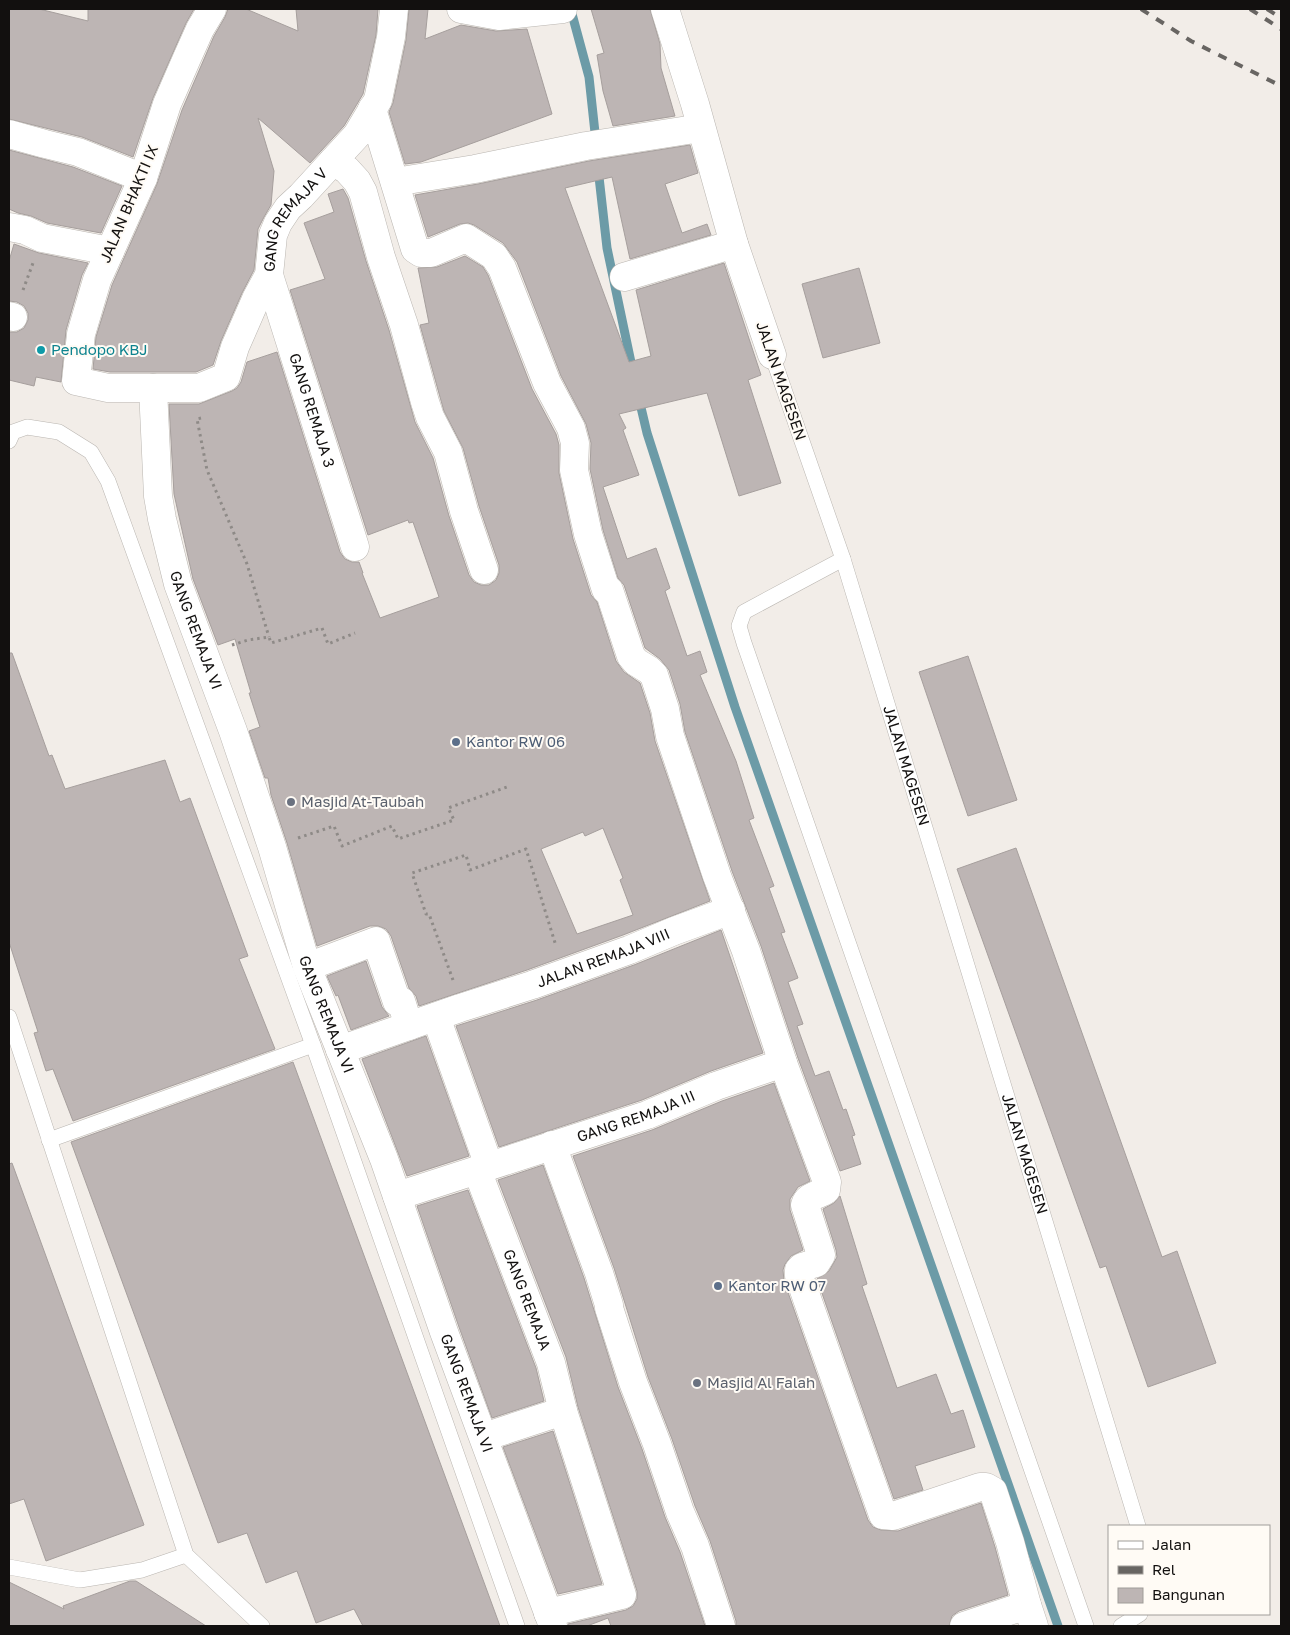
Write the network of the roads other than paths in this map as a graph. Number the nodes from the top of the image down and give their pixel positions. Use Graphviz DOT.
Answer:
graph roads {
  1 [pos="212,9"];
  2 [pos="394,9"];
  3 [pos="462,9"];
  4 [pos="563,9"];
  5 [pos="665,9"];
  6 [pos="372,110"];
  7 [pos="701,128"];
  8 [pos="9,134"];
  9 [pos="333,161"];
  10 [pos="143,178"];
  11 [pos="395,182"];
  12 [pos="9,227"];
  13 [pos="734,244"];
  14 [pos="110,251"];
  15 [pos="270,275"];
  16 [pos="624,277"];
  17 [pos="772,355"];
  18 [pos="75,377"];
  19 [pos="153,388"];
  20 [pos="9,440"];
  21 [pos="355,548"];
  22 [pos="843,559"];
  23 [pos="484,570"];
  24 [pos="731,910"];
  25 [pos="307,967"];
  26 [pos="448,1012"];
  27 [pos="9,1018"];
  28 [pos="409,1026"];
  29 [pos="312,1045"];
  30 [pos="340,1050"];
  31 [pos="783,1063"];
  32 [pos="49,1140"];
  33 [pos="552,1145"];
  34 [pos="483,1168"];
  35 [pos="397,1196"];
  36 [pos="563,1411"];
  37 [pos="484,1437"];
  38 [pos="1138,1525"];
  39 [pos="186,1555"];
  40 [pos="9,1567"];
  41 [pos="1138,1615"];
  42 [pos="1030,1616"];
  43 [pos="550,1620"];
  44 [pos="262,1626"];
  45 [pos="517,1626"];
  46 [pos="721,1626"];
  47 [pos="964,1626"];
  48 [pos="1086,1626"];
  49 [pos="1121,1626"];
  1 -- 10 [label="street, JALAN BHAKTI IX"];
  2 -- 6 [label="street, GANG REMAJA V"];
  3 -- 4 [label="street"];
  5 -- 7 [label="street, JALAN MAGESEN"];
  6 -- 9 [label="street, GANG REMAJA V"];
  6 -- 11 [label="street"];
  7 -- 11 [label="street"];
  7 -- 13 [label="street, JALAN MAGESEN"];
  8 -- 10 [label="street"];
  9 -- 15 [label="street, GANG REMAJA V"];
  9 -- 23 [label="street"];
  10 -- 14 [label="street, JALAN BHAKTI IX"];
  11 -- 24 [label="street"];
  12 -- 14 [label="street"];
  13 -- 16 [label="street"];
  13 -- 17 [label="street, JALAN MAGESEN"];
  14 -- 18 [label="street, JALAN BHAKTI IX"];
  15 -- 19 [label="street, GANG REMAJA V"];
  15 -- 21 [label="street, GANG REMAJA 3"];
  17 -- 22 [label="lane, JALAN MAGESEN"];
  18 -- 19 [label="street, GANG REMAJA V"];
  19 -- 25 [label="street, GANG REMAJA VI"];
  20 -- 29 [label="lane"];
  22 -- 38 [label="lane, JALAN MAGESEN"];
  22 -- 48 [label="lane"];
  24 -- 26 [label="street, JALAN REMAJA VIII"];
  24 -- 31 [label="street"];
  25 -- 28 [label="street"];
  25 -- 30 [label="street, GANG REMAJA VI"];
  26 -- 28 [label="street, JALAN REMAJA VIII"];
  26 -- 34 [label="street, GANG REMAJA"];
  27 -- 32 [label="lane"];
  28 -- 30 [label="street, JALAN REMAJA VIII"];
  29 -- 32 [label="lane"];
  29 -- 45 [label="lane"];
  30 -- 35 [label="street, GANG REMAJA VI"];
  31 -- 33 [label="street, GANG REMAJA III"];
  31 -- 42 [label="street"];
  32 -- 39 [label="lane"];
  33 -- 34 [label="street, GANG REMAJA III"];
  33 -- 46 [label="street"];
  34 -- 35 [label="street, GANG REMAJA III"];
  34 -- 36 [label="street, GANG REMAJA"];
  35 -- 37 [label="street, GANG REMAJA VI"];
  36 -- 37 [label="street"];
  36 -- 43 [label="street, GANG REMAJA"];
  37 -- 43 [label="street, GANG REMAJA VI"];
  39 -- 40 [label="lane"];
  39 -- 44 [label="lane"];
  41 -- 49 [label="lane"];
  42 -- 47 [label="street"];
}
